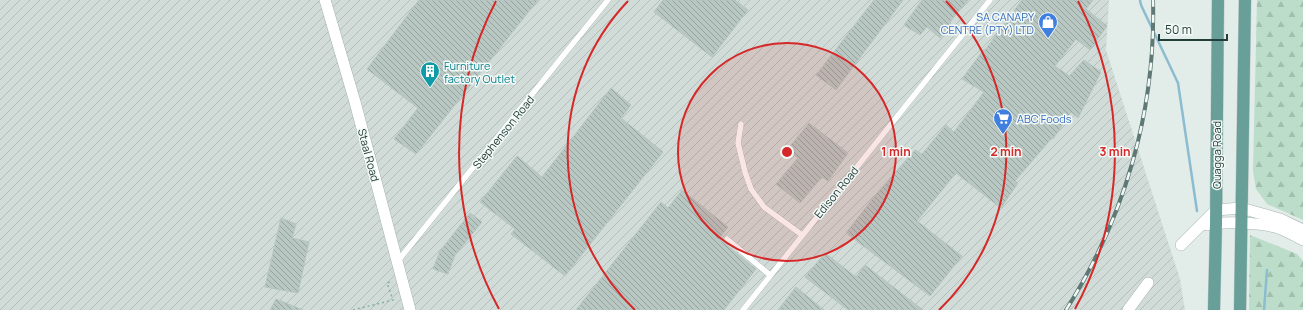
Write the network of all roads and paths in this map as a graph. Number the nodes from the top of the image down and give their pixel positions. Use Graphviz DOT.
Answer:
graph roads {
  1 [pos="325,0"];
  2 [pos="608,0"];
  3 [pos="990,0"];
  4 [pos="1218,0"];
  5 [pos="1245,0"];
  6 [pos="741,124"];
  7 [pos="1241,208"];
  8 [pos="1216,210"];
  9 [pos="1216,223"];
  10 [pos="1241,223"];
  11 [pos="1199,228"];
  12 [pos="1303,230"];
  13 [pos="802,235"];
  14 [pos="727,239"];
  15 [pos="1303,240"];
  16 [pos="1181,245"];
  17 [pos="397,263"];
  18 [pos="770,275"];
  19 [pos="387,283"];
  20 [pos="1148,283"];
  21 [pos="353,310"];
  22 [pos="410,310"];
  23 [pos="743,310"];
  24 [pos="1128,310"];
  25 [pos="1214,310"];
  26 [pos="1240,310"];
  1 -- 17 [label="street, Staal Road"];
  2 -- 17 [label="lane, Stephenson Road"];
  3 -- 13 [label="lane, Edison Road"];
  4 -- 8 [label="main road, Quagga Road"];
  5 -- 7 [label="main road"];
  6 -- 13 [label="lane"];
  7 -- 8 [label="street"];
  7 -- 10 [label="main road"];
  7 -- 12 [label="street"];
  8 -- 9 [label="main road, Quagga Road"];
  8 -- 11 [label="street"];
  9 -- 10 [label="street"];
  9 -- 11 [label="street"];
  9 -- 25 [label="main road, Quagga Road"];
  10 -- 15 [label="street"];
  10 -- 26 [label="main road"];
  11 -- 16 [label="street"];
  13 -- 18 [label="lane, Edison Road"];
  14 -- 18 [label="lane"];
  17 -- 22 [label="street, Staal Road"];
  18 -- 23 [label="lane, Edison Road"];
  19 -- 21 [label="path"];
  20 -- 24 [label="street"];
}
